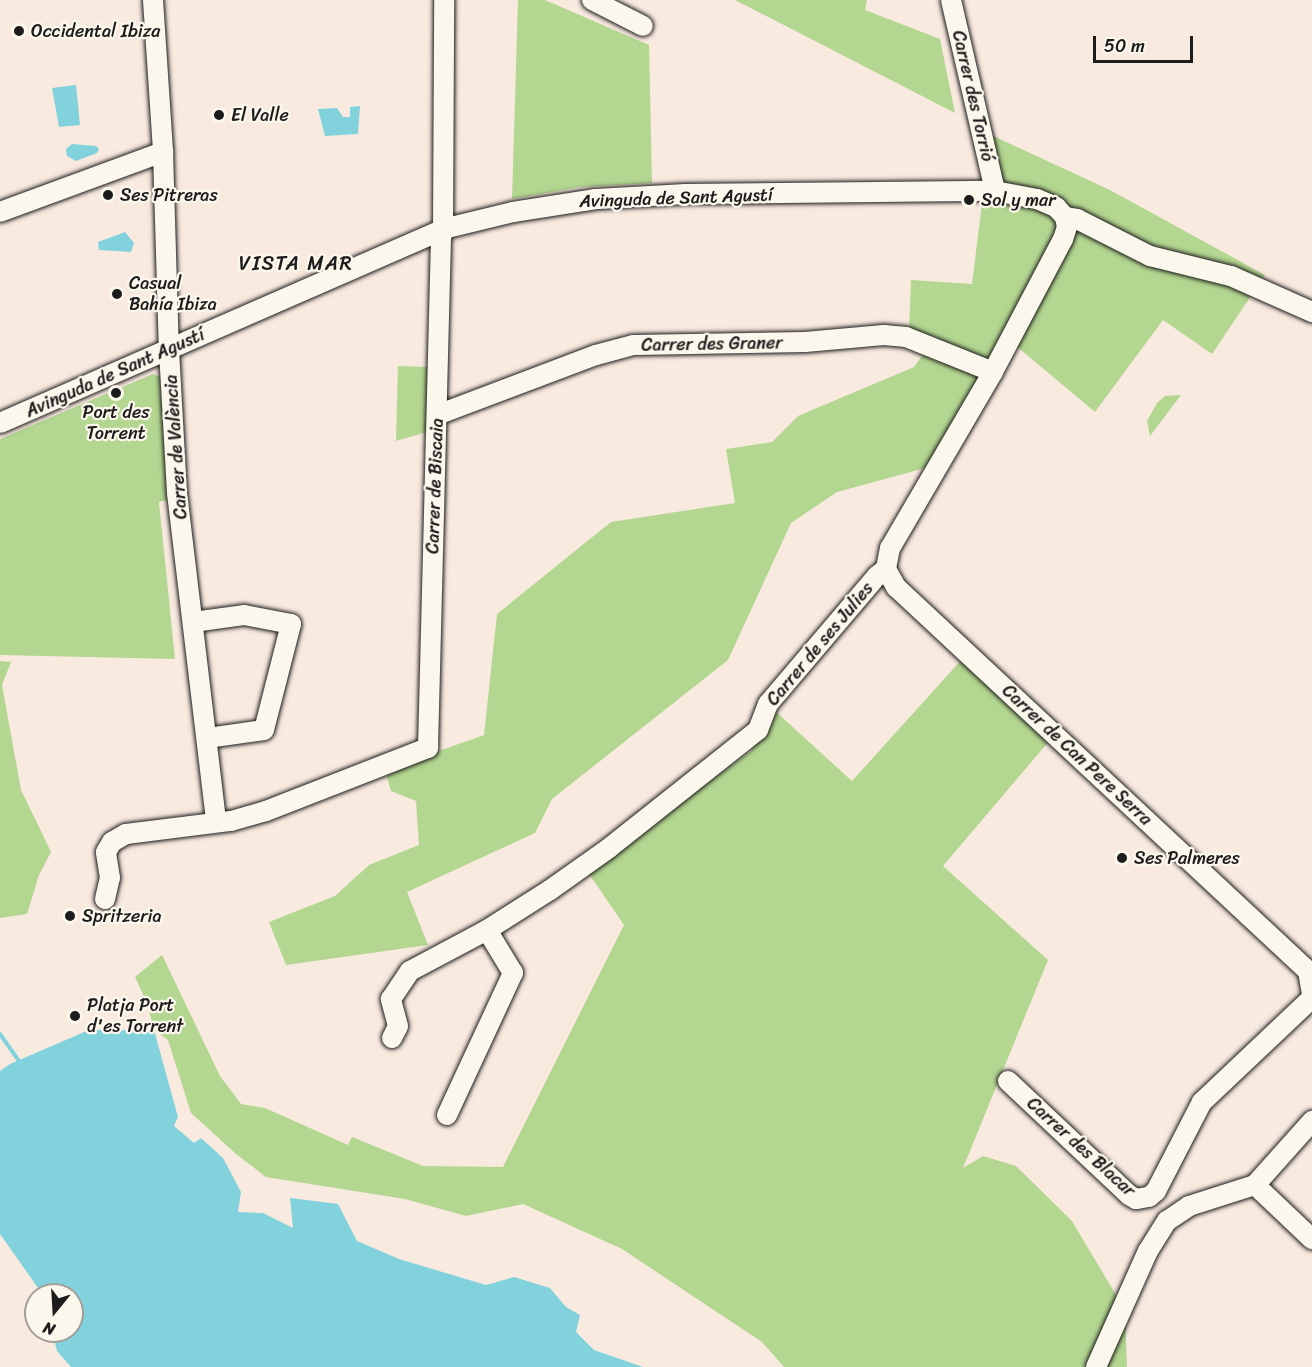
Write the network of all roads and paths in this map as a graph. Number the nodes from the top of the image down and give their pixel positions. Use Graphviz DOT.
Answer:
graph roads {
  1 [pos="153,0"];
  2 [pos="444,0"];
  3 [pos="592,0"];
  4 [pos="951,0"];
  5 [pos="643,26"];
  6 [pos="164,152"];
  7 [pos="995,191"];
  8 [pos="0,212"];
  9 [pos="1065,218"];
  10 [pos="443,229"];
  11 [pos="1312,312"];
  12 [pos="169,350"];
  13 [pos="993,372"];
  14 [pos="437,415"];
  15 [pos="0,423"];
  16 [pos="886,570"];
  17 [pos="193,622"];
  18 [pos="207,738"];
  19 [pos="216,821"];
  20 [pos="105,899"];
  21 [pos="487,930"];
  22 [pos="1310,970"];
  23 [pos="1312,996"];
  24 [pos="392,1038"];
  25 [pos="1008,1081"];
  26 [pos="447,1115"];
  27 [pos="1312,1121"];
  28 [pos="1255,1185"];
  29 [pos="1312,1239"];
  30 [pos="1096,1367"];
  1 -- 6 [label="street, Carrer de València"];
  2 -- 10 [label="street, Carrer de Biscaia"];
  3 -- 5 [label="street"];
  4 -- 7 [label="street, Carrer des Torrió"];
  6 -- 8 [label="street"];
  6 -- 12 [label="street, Carrer de València"];
  7 -- 9 [label="street, Avinguda de Sant Agustí"];
  7 -- 10 [label="street, Avinguda de Sant Agustí"];
  9 -- 11 [label="street, Avinguda de Sant Agustí"];
  9 -- 13 [label="street, Carrer de ses Julies"];
  10 -- 12 [label="street, Avinguda de Sant Agustí"];
  10 -- 14 [label="street, Carrer de Biscaia"];
  12 -- 15 [label="street, Avinguda de Sant Agustí"];
  12 -- 17 [label="street, Carrer de València"];
  13 -- 14 [label="street, Carrer des Graner"];
  13 -- 16 [label="street, Carrer de ses Julies"];
  14 -- 19 [label="street, Carrer de Biscaia"];
  16 -- 21 [label="street, Carrer de ses Julies"];
  16 -- 22 [label="street, Carrer de Can Pere Serra"];
  17 -- 18 [label="street, Carrer de València"];
  17 -- 18 [label="street"];
  18 -- 19 [label="street, Carrer de València"];
  19 -- 20 [label="street"];
  21 -- 24 [label="street, Carrer de ses Julies"];
  21 -- 26 [label="street"];
  22 -- 23 [label="street, Carrer de Can Pere Serra"];
  23 -- 25 [label="street, Carrer des Blacar"];
  27 -- 28 [label="street"];
  28 -- 29 [label="street"];
  28 -- 30 [label="street"];
}
